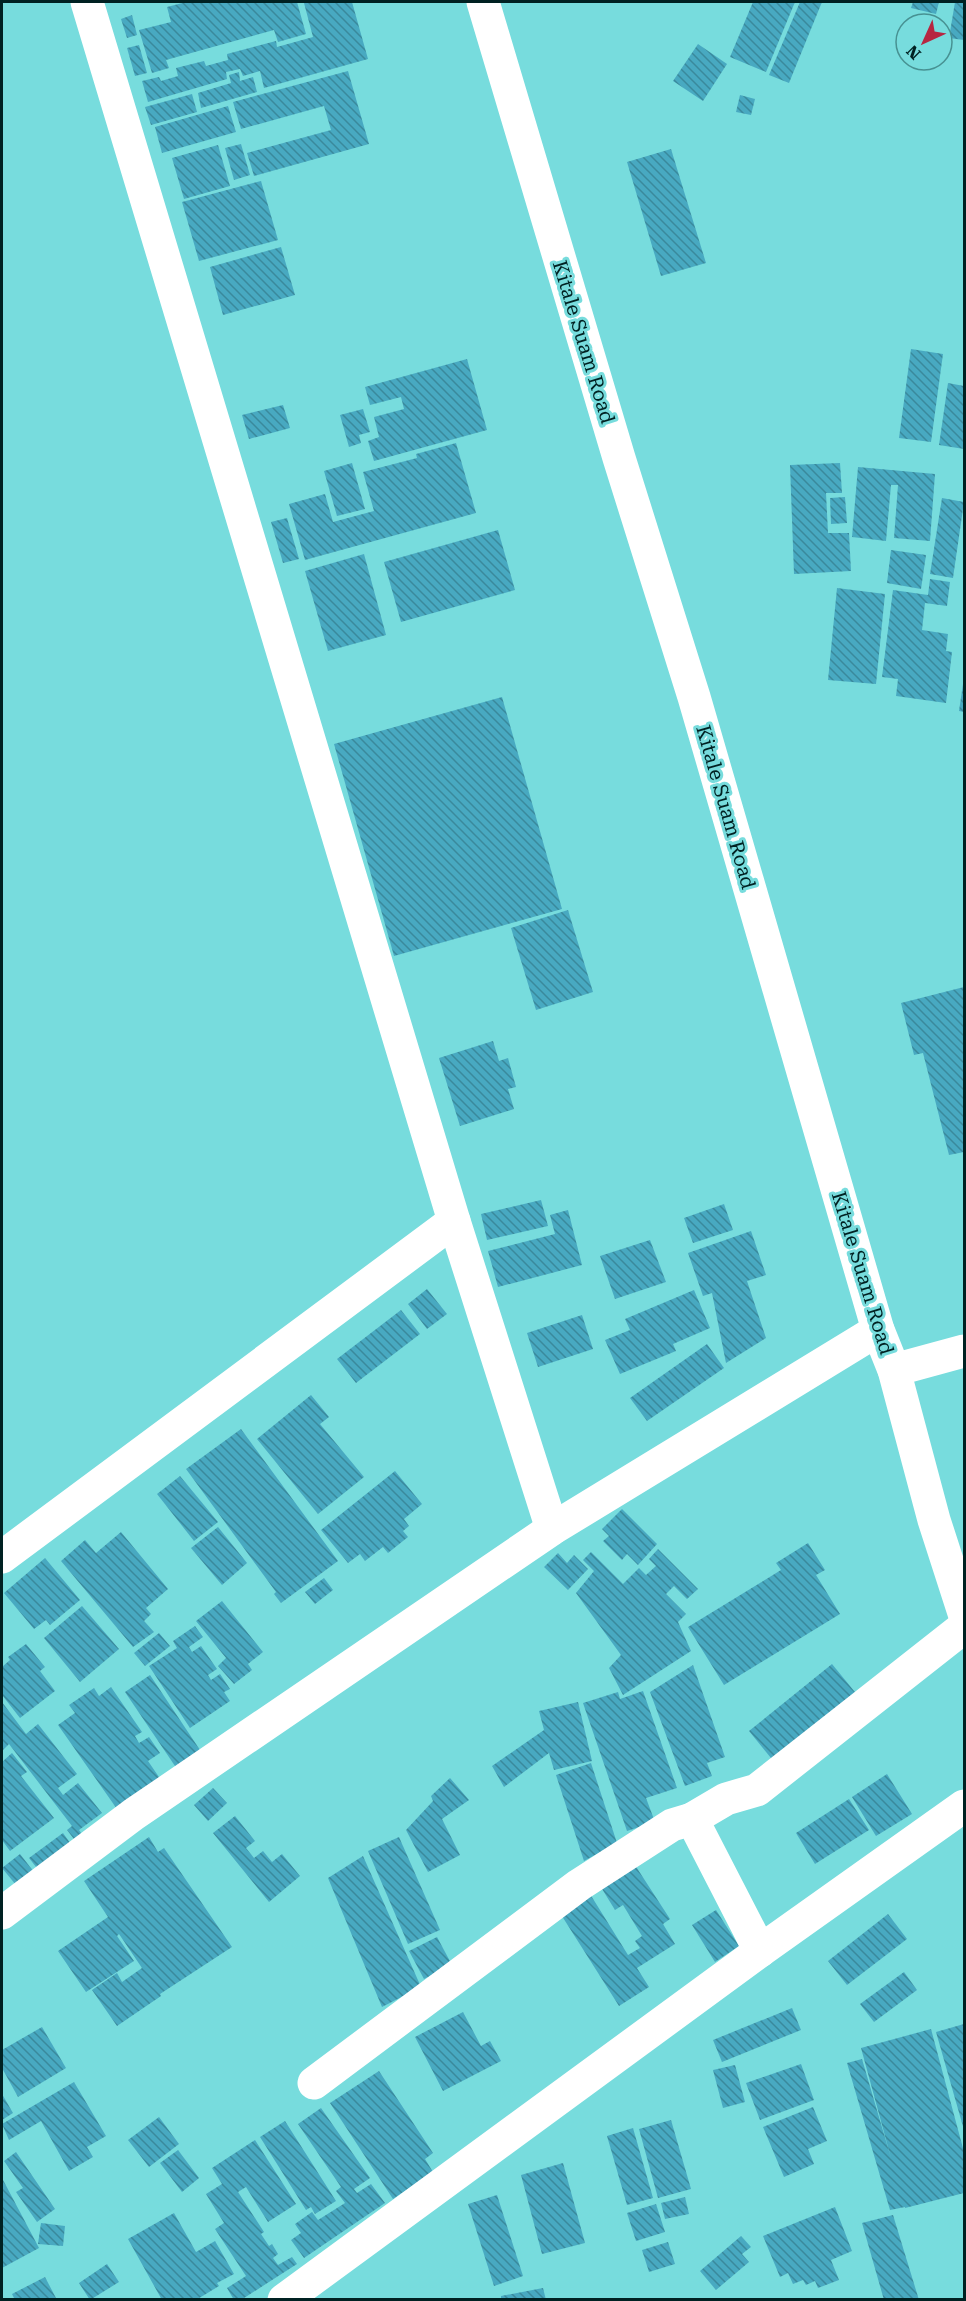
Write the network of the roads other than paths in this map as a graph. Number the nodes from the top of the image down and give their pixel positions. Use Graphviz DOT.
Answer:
graph roads {
  1 [pos="87,2"];
  2 [pos="483,2"];
  3 [pos="454,1221"];
  4 [pos="878,1330"];
  5 [pos="964,1351"];
  6 [pos="894,1370"];
  7 [pos="552,1529"];
  8 [pos="2,1557"];
  9 [pos="964,1613"];
  10 [pos="964,1627"];
  11 [pos="964,1806"];
  12 [pos="692,1819"];
  13 [pos="2,1913"];
  14 [pos="760,1951"];
  15 [pos="314,2083"];
  16 [pos="284,2300"];
  1 -- 3 [label="main road"];
  2 -- 4 [label="main road, Kitale Suam Road"];
  3 -- 7 [label="main road"];
  3 -- 8 [label="main road"];
  4 -- 6 [label="main road, Kitale Suam Road"];
  4 -- 7 [label="main road"];
  5 -- 6 [label="main road"];
  6 -- 9 [label="main road, Kitale Suam Road"];
  7 -- 13 [label="main road"];
  10 -- 12 [label="main road"];
  11 -- 14 [label="main road"];
  12 -- 14 [label="main road"];
  12 -- 15 [label="main road"];
  14 -- 16 [label="main road"];
}
